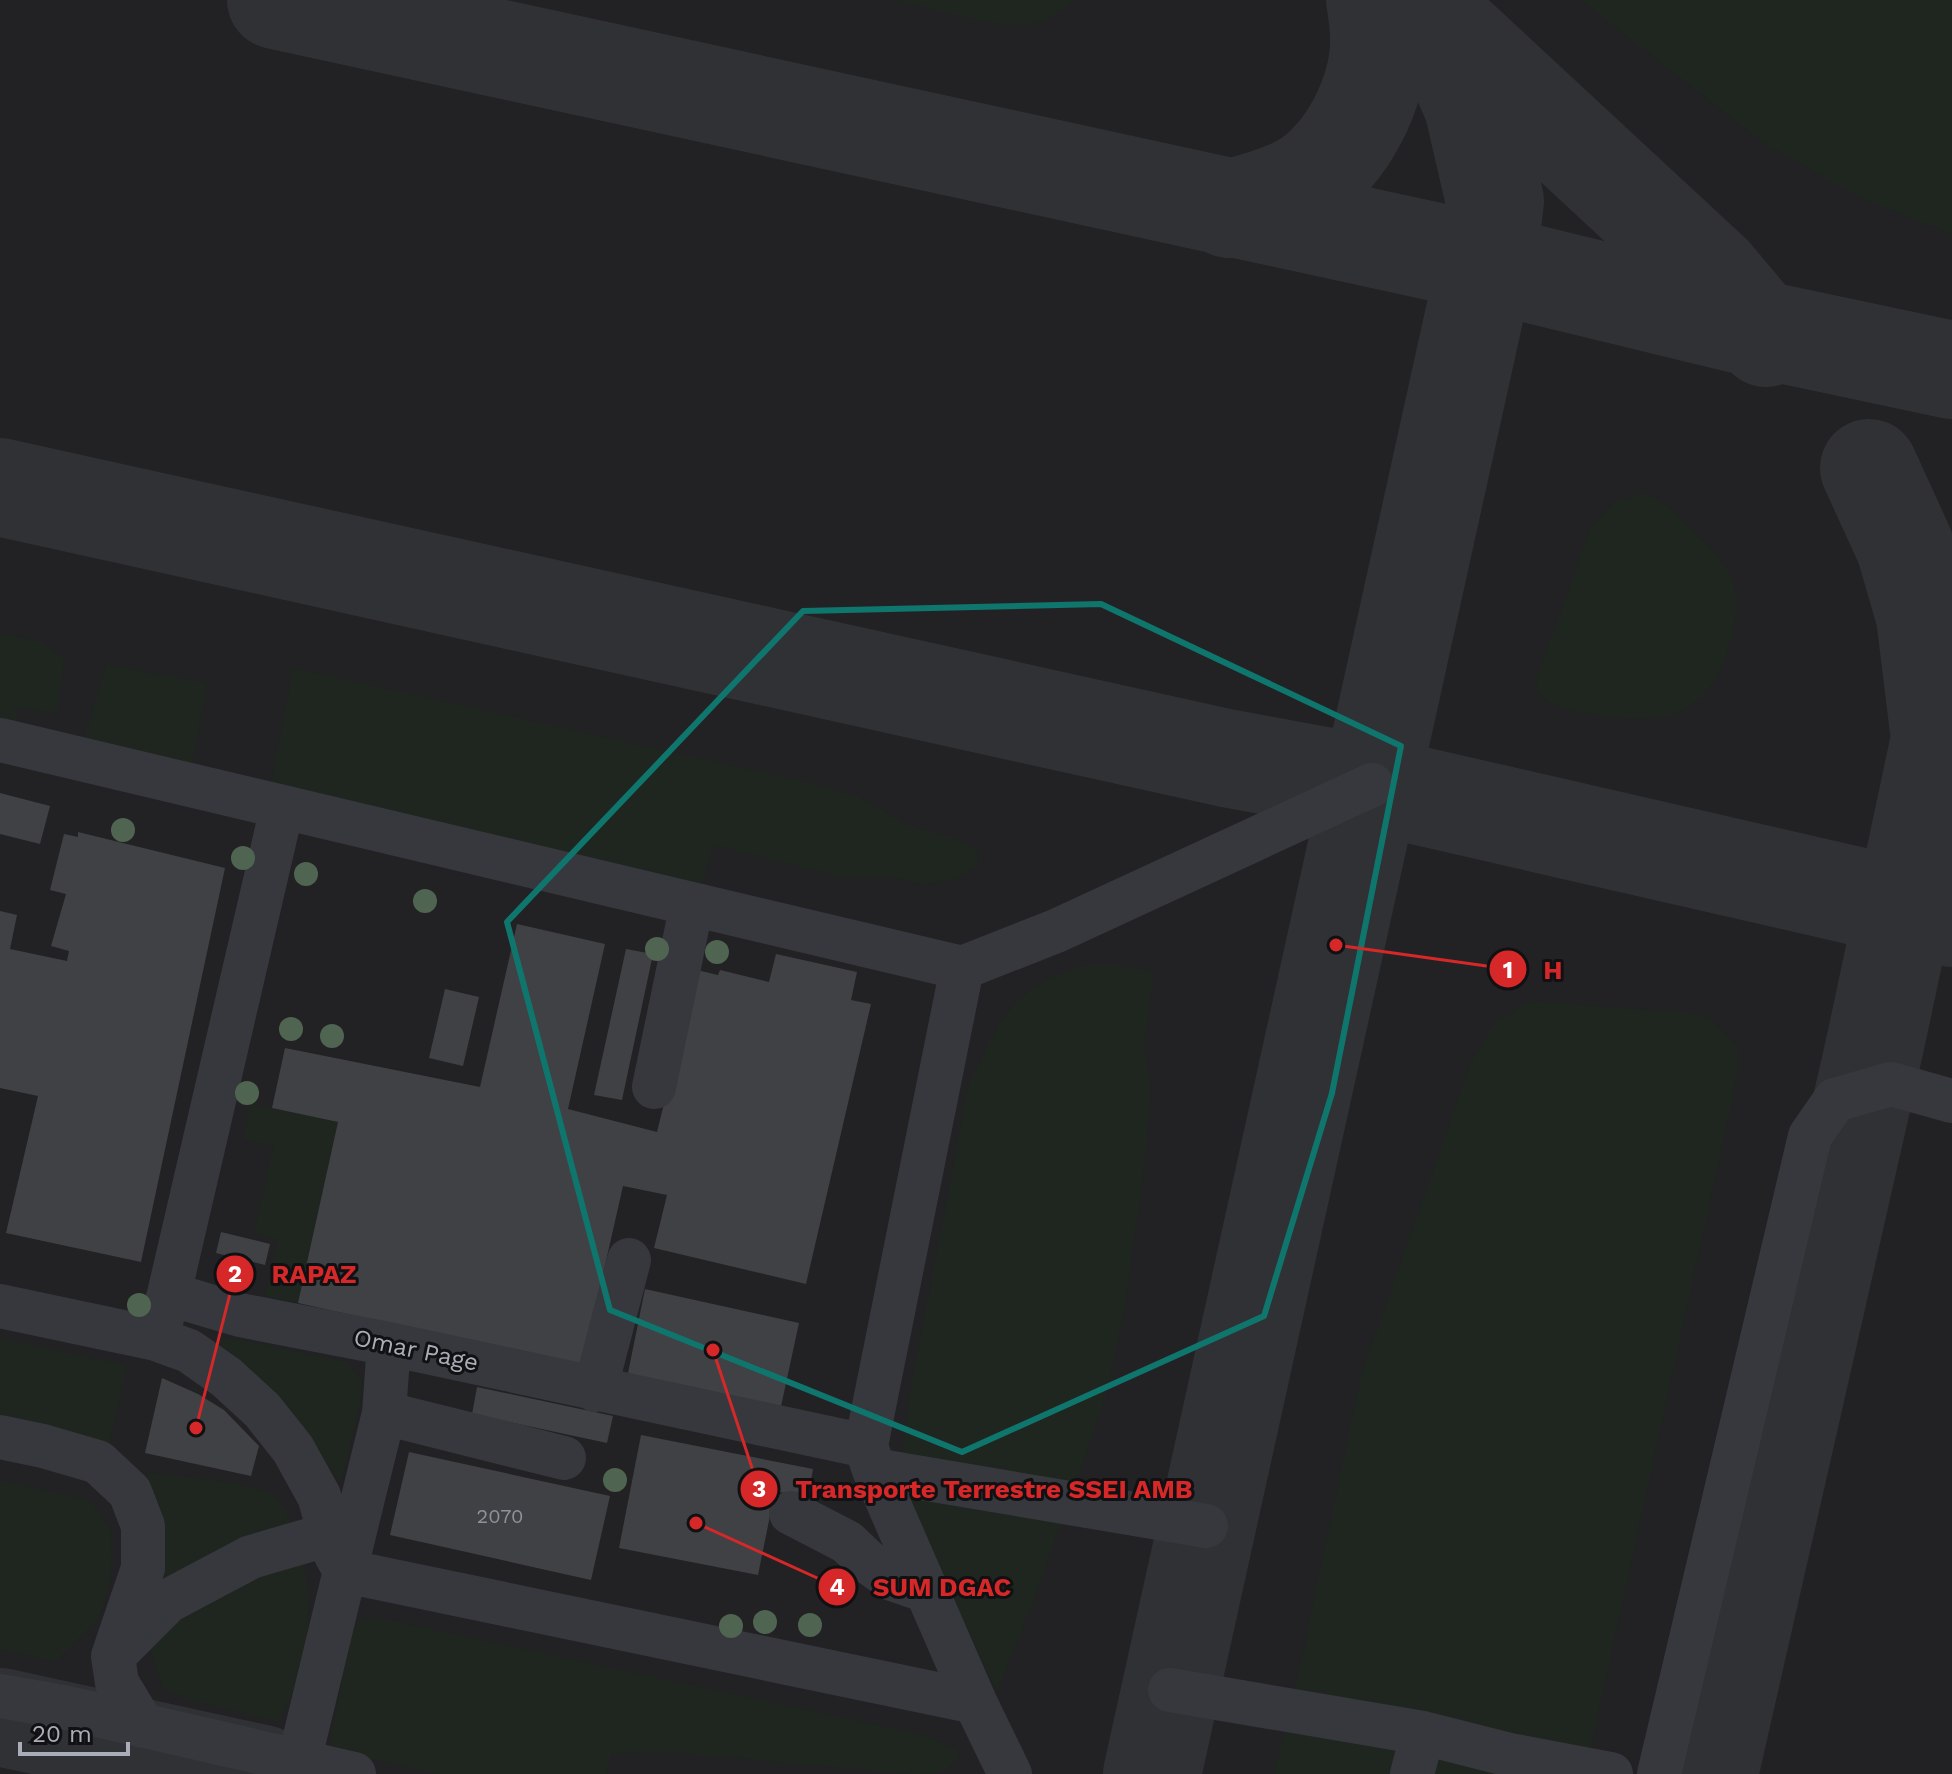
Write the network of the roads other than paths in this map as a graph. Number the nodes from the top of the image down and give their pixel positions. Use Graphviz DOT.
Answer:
graph roads {
  1 [pos="0,740"];
  2 [pos="1372,785"];
  3 [pos="282,808"];
  4 [pos="692,904"];
  5 [pos="962,968"];
  6 [pos="654,1087"];
  7 [pos="1952,1101"];
  8 [pos="629,1260"];
  9 [pos="169,1294"];
  10 [pos="0,1306"];
  11 [pos="156,1339"];
  12 [pos="389,1344"];
  13 [pos="595,1390"];
  14 [pos="384,1413"];
  15 [pos="0,1437"];
  16 [pos="564,1458"];
  17 [pos="870,1458"];
  18 [pos="791,1513"];
  19 [pos="1206,1526"];
  20 [pos="338,1552"];
  21 [pos="927,1591"];
  22 [pos="113,1656"];
  23 [pos="1170,1690"];
  24 [pos="975,1702"];
  25 [pos="2,1706"];
  26 [pos="63,1707"];
  27 [pos="143,1726"];
  28 [pos="1423,1733"];
  29 [pos="297,1768"];
  30 [pos="354,1774"];
  31 [pos="1010,1774"];
  32 [pos="1412,1774"];
  33 [pos="1611,1774"];
  34 [pos="1659,1774"];
  1 -- 3 [label="lane"];
  2 -- 5 [label="lane"];
  3 -- 4 [label="lane"];
  3 -- 9 [label="lane"];
  4 -- 5 [label="lane"];
  4 -- 6 [label="lane"];
  5 -- 17 [label="lane"];
  7 -- 34 [label="lane"];
  8 -- 13 [label="lane"];
  9 -- 11 [label="lane"];
  9 -- 12 [label="lane, Omar Page"];
  10 -- 11 [label="lane"];
  11 -- 20 [label="lane"];
  12 -- 13 [label="lane, Omar Page"];
  12 -- 14 [label="lane"];
  13 -- 17 [label="lane, Omar Page"];
  14 -- 16 [label="lane"];
  14 -- 20 [label="lane"];
  15 -- 22 [label="lane"];
  17 -- 19 [label="lane, Omar Page"];
  17 -- 21 [label="lane"];
  18 -- 21 [label="lane"];
  20 -- 22 [label="lane"];
  20 -- 24 [label="lane"];
  20 -- 29 [label="lane"];
  21 -- 24 [label="lane"];
  22 -- 26 [label="lane"];
  22 -- 27 [label="lane"];
  23 -- 28 [label="lane"];
  24 -- 31 [label="lane"];
  25 -- 26 [label="lane"];
  26 -- 27 [label="lane"];
  27 -- 29 [label="lane"];
  28 -- 32 [label="lane"];
  28 -- 33 [label="lane"];
  29 -- 30 [label="lane"];
}
